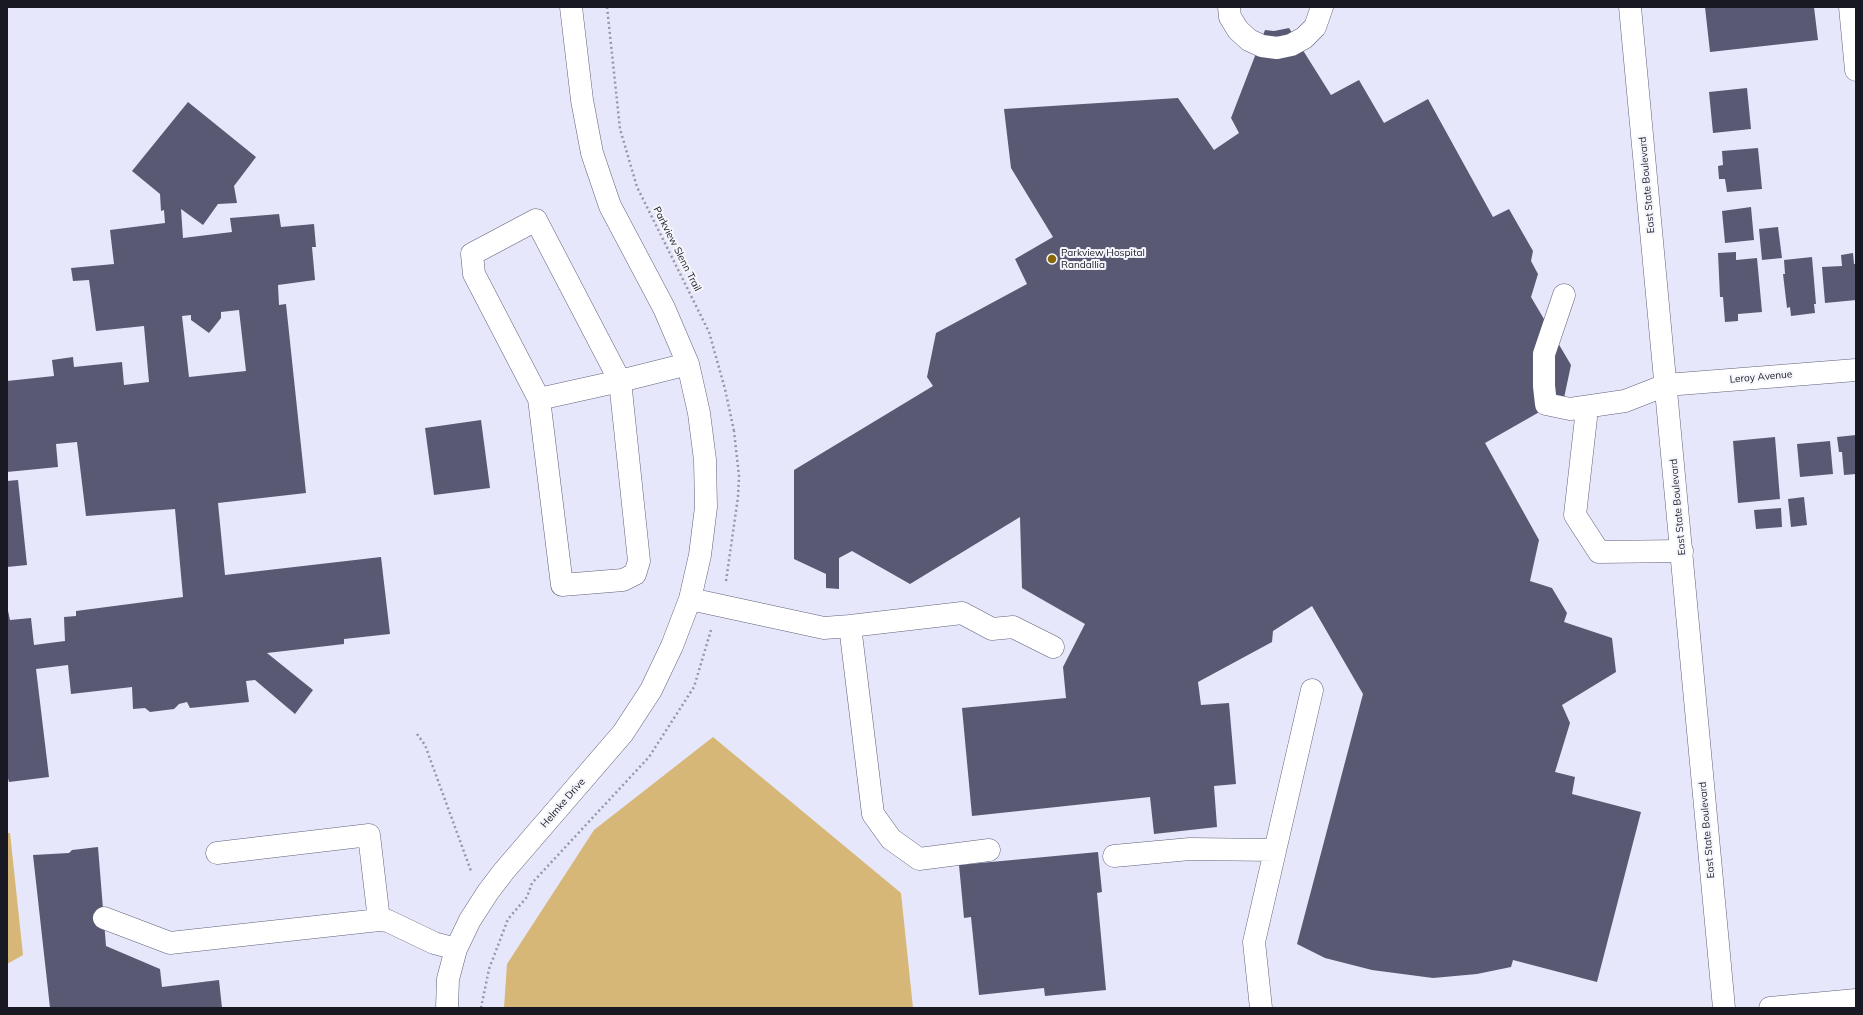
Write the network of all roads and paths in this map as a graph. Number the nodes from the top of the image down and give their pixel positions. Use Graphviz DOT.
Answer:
graph roads {
  1 [pos="571,7"];
  2 [pos="607,7"];
  3 [pos="1228,7"];
  4 [pos="1322,7"];
  5 [pos="1630,7"];
  6 [pos="1850,7"];
  7 [pos="1856,70"];
  8 [pos="1564,294"];
  9 [pos="688,364"];
  10 [pos="1856,370"];
  11 [pos="620,381"];
  12 [pos="1666,385"];
  13 [pos="539,399"];
  14 [pos="1587,409"];
  15 [pos="738,497"];
  16 [pos="1682,551"];
  17 [pos="690,599"];
  18 [pos="850,626"];
  19 [pos="1053,647"];
  20 [pos="1312,690"];
  21 [pos="417,734"];
  22 [pos="988,850"];
  23 [pos="1275,850"];
  24 [pos="217,852"];
  25 [pos="1114,856"];
  26 [pos="488,892"];
  27 [pos="104,918"];
  28 [pos="379,920"];
  29 [pos="456,949"];
  30 [pos="1856,1000"];
  31 [pos="447,1008"];
  32 [pos="1261,1008"];
  33 [pos="1724,1008"];
  34 [pos="1770,1008"];
  1 -- 9 [label="main road, Helmke Drive"];
  2 -- 15 [label="path, Parkview Slenn Trail"];
  3 -- 4 [label="main road"];
  5 -- 12 [label="main road, East State Boulevard"];
  6 -- 7 [label="main road"];
  8 -- 12 [label="main road, Leroy Avenue"];
  9 -- 11 [label="main road"];
  9 -- 17 [label="main road, Helmke Drive"];
  10 -- 12 [label="main road, Leroy Avenue"];
  11 -- 13 [label="main road"];
  11 -- 13 [label="main road"];
  11 -- 13 [label="main road"];
  12 -- 16 [label="main road, East State Boulevard"];
  14 -- 16 [label="main road"];
  16 -- 33 [label="main road, East State Boulevard"];
  17 -- 18 [label="main road"];
  17 -- 26 [label="main road, Helmke Drive"];
  18 -- 19 [label="main road"];
  18 -- 22 [label="main road"];
  20 -- 23 [label="main road"];
  21 -- 26 [label="path"];
  23 -- 25 [label="main road"];
  23 -- 32 [label="main road"];
  24 -- 28 [label="main road"];
  26 -- 29 [label="main road, Helmke Drive"];
  27 -- 28 [label="main road"];
  28 -- 29 [label="main road"];
  29 -- 31 [label="main road, Helmke Drive"];
  30 -- 34 [label="main road"];
}
